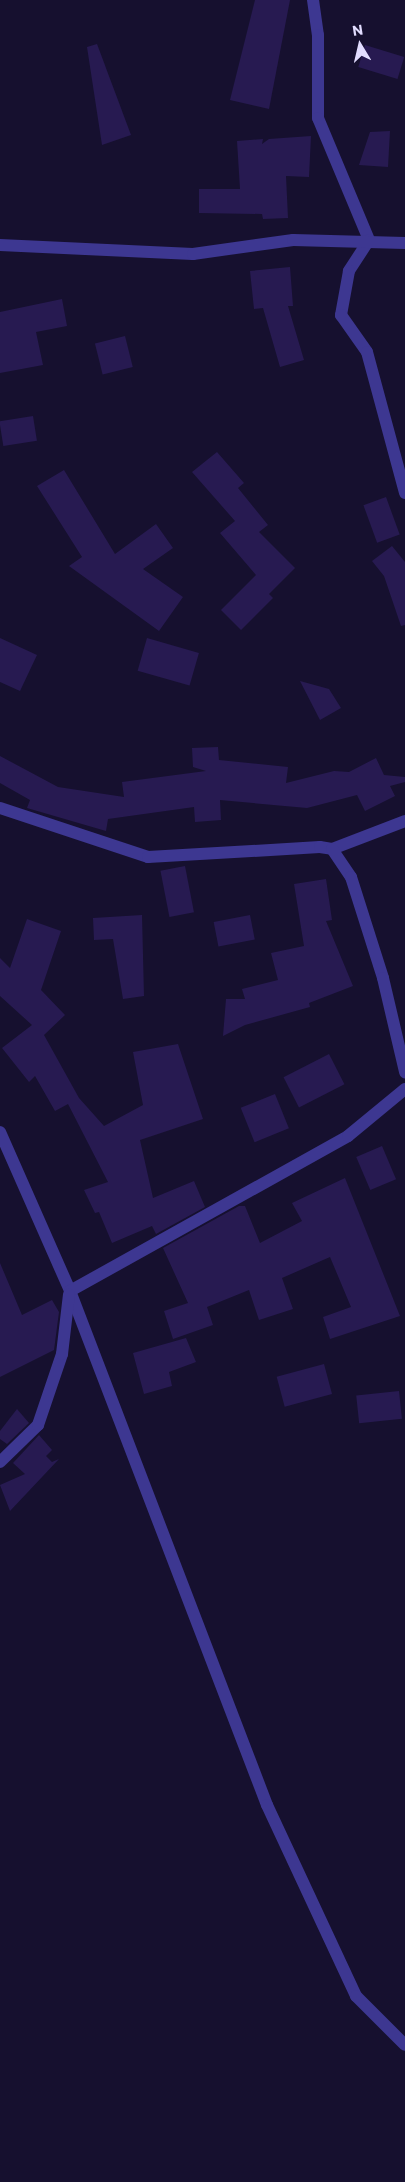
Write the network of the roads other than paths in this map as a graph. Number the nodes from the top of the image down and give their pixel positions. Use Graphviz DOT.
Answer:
graph roads {
  1 [pos="313,0"];
  2 [pos="369,240"];
  3 [pos="405,243"];
  4 [pos="0,245"];
  5 [pos="405,493"];
  6 [pos="0,808"];
  7 [pos="405,821"];
  8 [pos="332,849"];
  9 [pos="405,1072"];
  10 [pos="405,1089"];
  11 [pos="0,1132"];
  12 [pos="70,1291"];
  13 [pos="0,1462"];
  14 [pos="405,2046"];
  1 -- 2 [label="street"];
  2 -- 3 [label="street"];
  2 -- 4 [label="street"];
  2 -- 5 [label="street"];
  6 -- 8 [label="street"];
  7 -- 8 [label="street"];
  8 -- 9 [label="street"];
  10 -- 12 [label="street"];
  11 -- 12 [label="street"];
  12 -- 13 [label="street"];
  12 -- 14 [label="street"];
}
